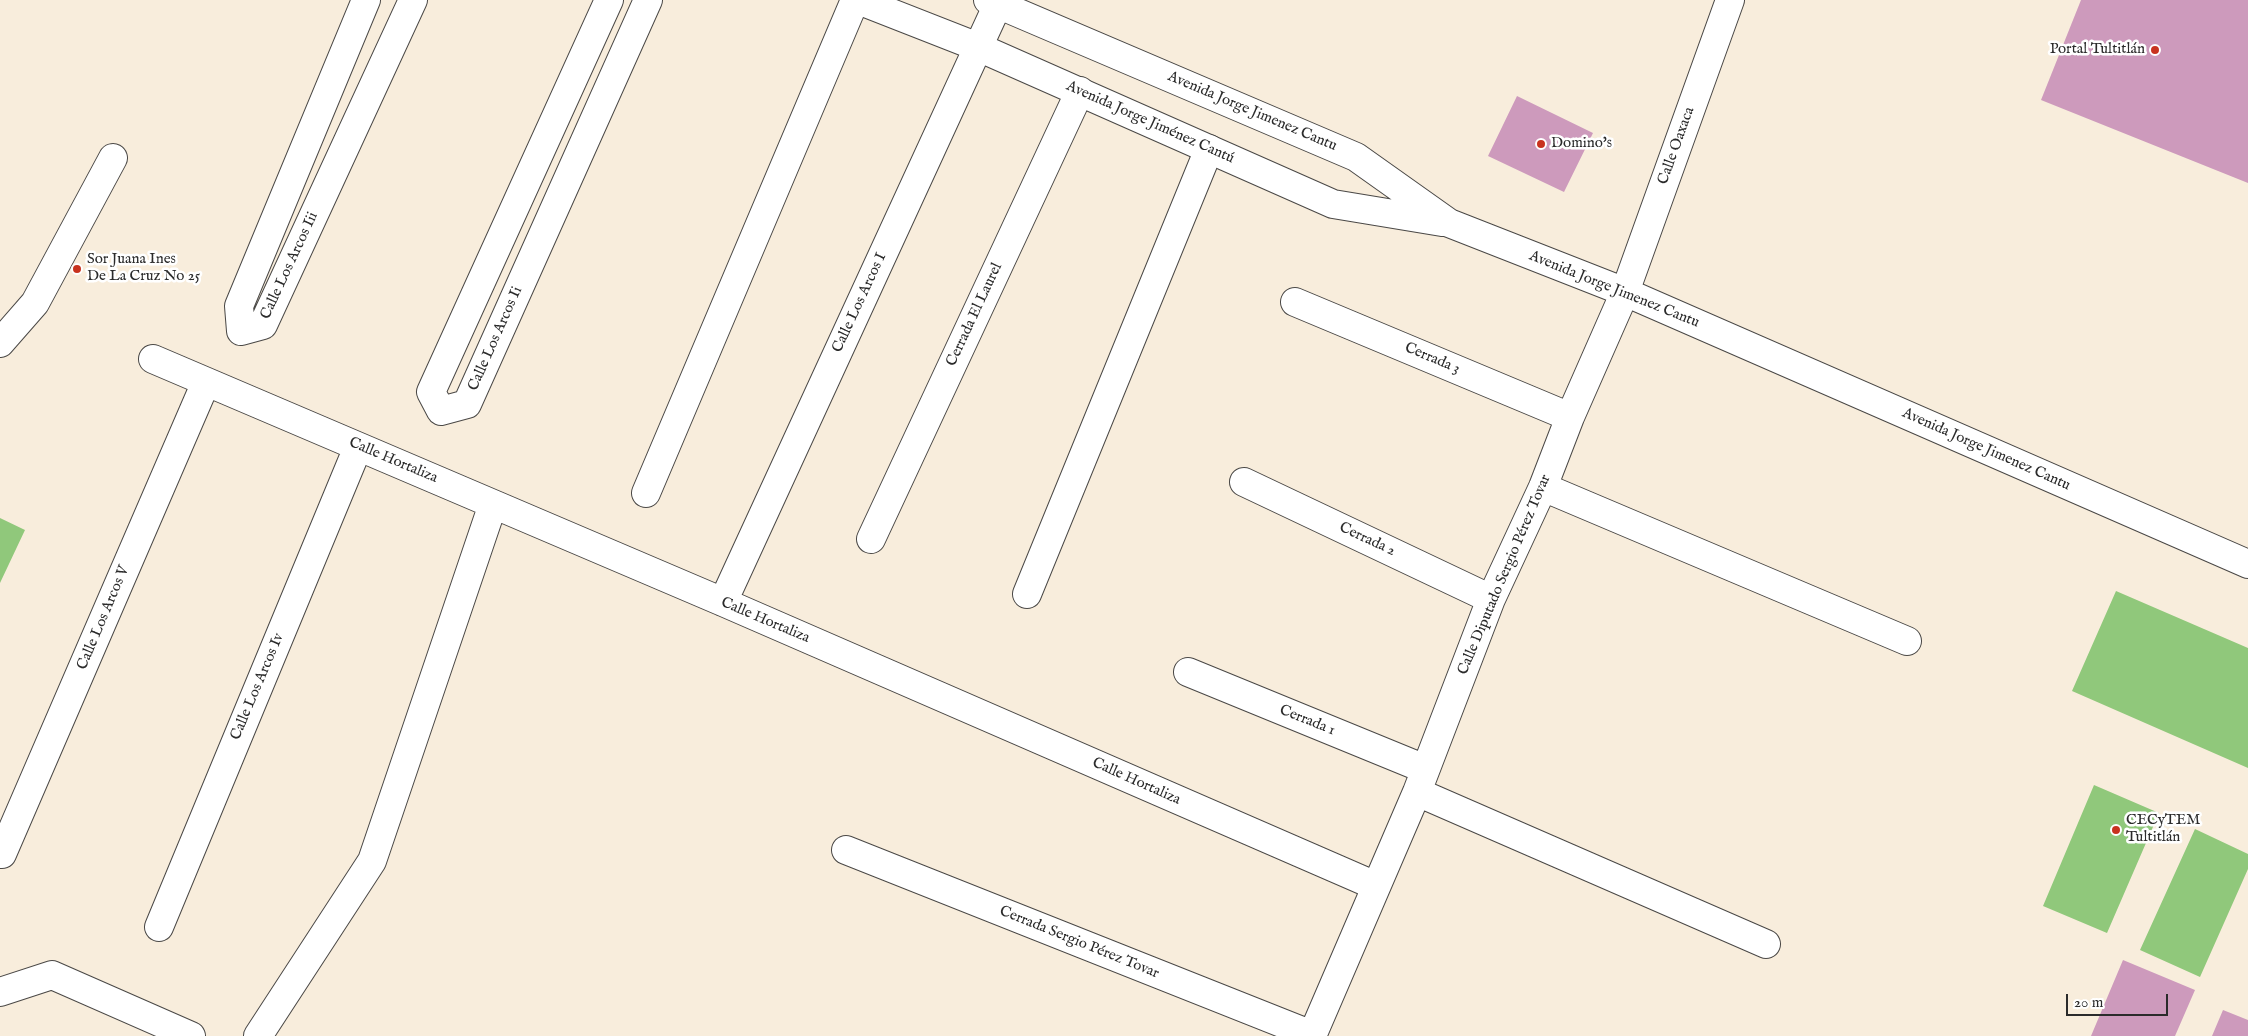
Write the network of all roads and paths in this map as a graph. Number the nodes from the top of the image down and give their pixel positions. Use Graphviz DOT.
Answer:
graph roads {
  1 [pos="366,0"];
  2 [pos="413,0"];
  3 [pos="609,0"];
  4 [pos="648,0"];
  5 [pos="856,0"];
  6 [pos="1730,0"];
  7 [pos="993,2"];
  8 [pos="978,47"];
  9 [pos="1080,91"];
  10 [pos="317,118"];
  11 [pos="352,132"];
  12 [pos="1209,149"];
  13 [pos="113,158"];
  14 [pos="522,192"];
  15 [pos="555,206"];
  16 [pos="1449,223"];
  17 [pos="1625,292"];
  18 [pos="1295,302"];
  19 [pos="0,343"];
  20 [pos="153,359"];
  21 [pos="206,382"];
  22 [pos="1570,417"];
  23 [pos="358,447"];
  24 [pos="1244,482"];
  25 [pos="1543,487"];
  26 [pos="646,494"];
  27 [pos="493,504"];
  28 [pos="871,539"];
  29 [pos="2248,564"];
  30 [pos="1027,594"];
  31 [pos="1491,599"];
  32 [pos="723,602"];
  33 [pos="1907,641"];
  34 [pos="1188,672"];
  35 [pos="1421,781"];
  36 [pos="846,850"];
  37 [pos="2,854"];
  38 [pos="1376,886"];
  39 [pos="159,927"];
  40 [pos="1766,944"];
  41 [pos="0,992"];
  42 [pos="191,1036"];
  43 [pos="258,1036"];
  44 [pos="1312,1036"];
  1 -- 10 [label="street, Calle Los Arcos Iii"];
  2 -- 11 [label="street, Calle Los Arcos Iii"];
  3 -- 14 [label="street, Calle Los Arcos Ii"];
  4 -- 15 [label="street, Calle Los Arcos Ii"];
  5 -- 8 [label="street, Avenida Jorge Jiménez Cantú"];
  5 -- 26 [label="street"];
  6 -- 17 [label="street, Calle Oaxaca"];
  7 -- 8 [label="street, Calle Los Arcos I"];
  7 -- 16 [label="street, Avenida Jorge Jimenez Cantu"];
  8 -- 9 [label="street, Avenida Jorge Jiménez Cantú"];
  8 -- 32 [label="street, Calle Los Arcos I"];
  9 -- 12 [label="street, Avenida Jorge Jiménez Cantú"];
  9 -- 28 [label="street, Cerrada El Laurel"];
  10 -- 11 [label="street"];
  10 -- 11 [label="street, Calle Los Arcos Iii"];
  12 -- 16 [label="street, Avenida Jorge Jiménez Cantú"];
  12 -- 30 [label="street"];
  13 -- 19 [label="street"];
  14 -- 15 [label="street"];
  14 -- 15 [label="street, Calle Los Arcos Ii"];
  16 -- 17 [label="street, Avenida Jorge Jimenez Cantu"];
  17 -- 22 [label="street, Calle Diputado Sergio Pérez Tovar"];
  17 -- 29 [label="street, Avenida Jorge Jimenez Cantu"];
  18 -- 22 [label="street, Cerrada 3"];
  20 -- 21 [label="street, Calle Hortaliza"];
  21 -- 23 [label="street, Calle Hortaliza"];
  21 -- 37 [label="street, Calle Los Arcos V"];
  22 -- 25 [label="street, Calle Diputado Sergio Pérez Tovar"];
  23 -- 27 [label="street, Calle Hortaliza"];
  23 -- 39 [label="street, Calle Los Arcos Iv"];
  24 -- 31 [label="street, Cerrada 2"];
  25 -- 31 [label="street, Calle Diputado Sergio Pérez Tovar"];
  25 -- 33 [label="street"];
  27 -- 32 [label="street, Calle Hortaliza"];
  27 -- 43 [label="street"];
  31 -- 35 [label="street, Calle Diputado Sergio Pérez Tovar"];
  32 -- 38 [label="street, Calle Hortaliza"];
  34 -- 35 [label="street, Cerrada 1"];
  35 -- 38 [label="street, Calle Diputado Sergio Pérez Tovar"];
  35 -- 40 [label="street, Cerrada 1"];
  36 -- 44 [label="street, Cerrada Sergio Pérez Tovar"];
  38 -- 44 [label="street, Calle Diputado Sergio Pérez Tovar"];
  41 -- 42 [label="street"];
}
